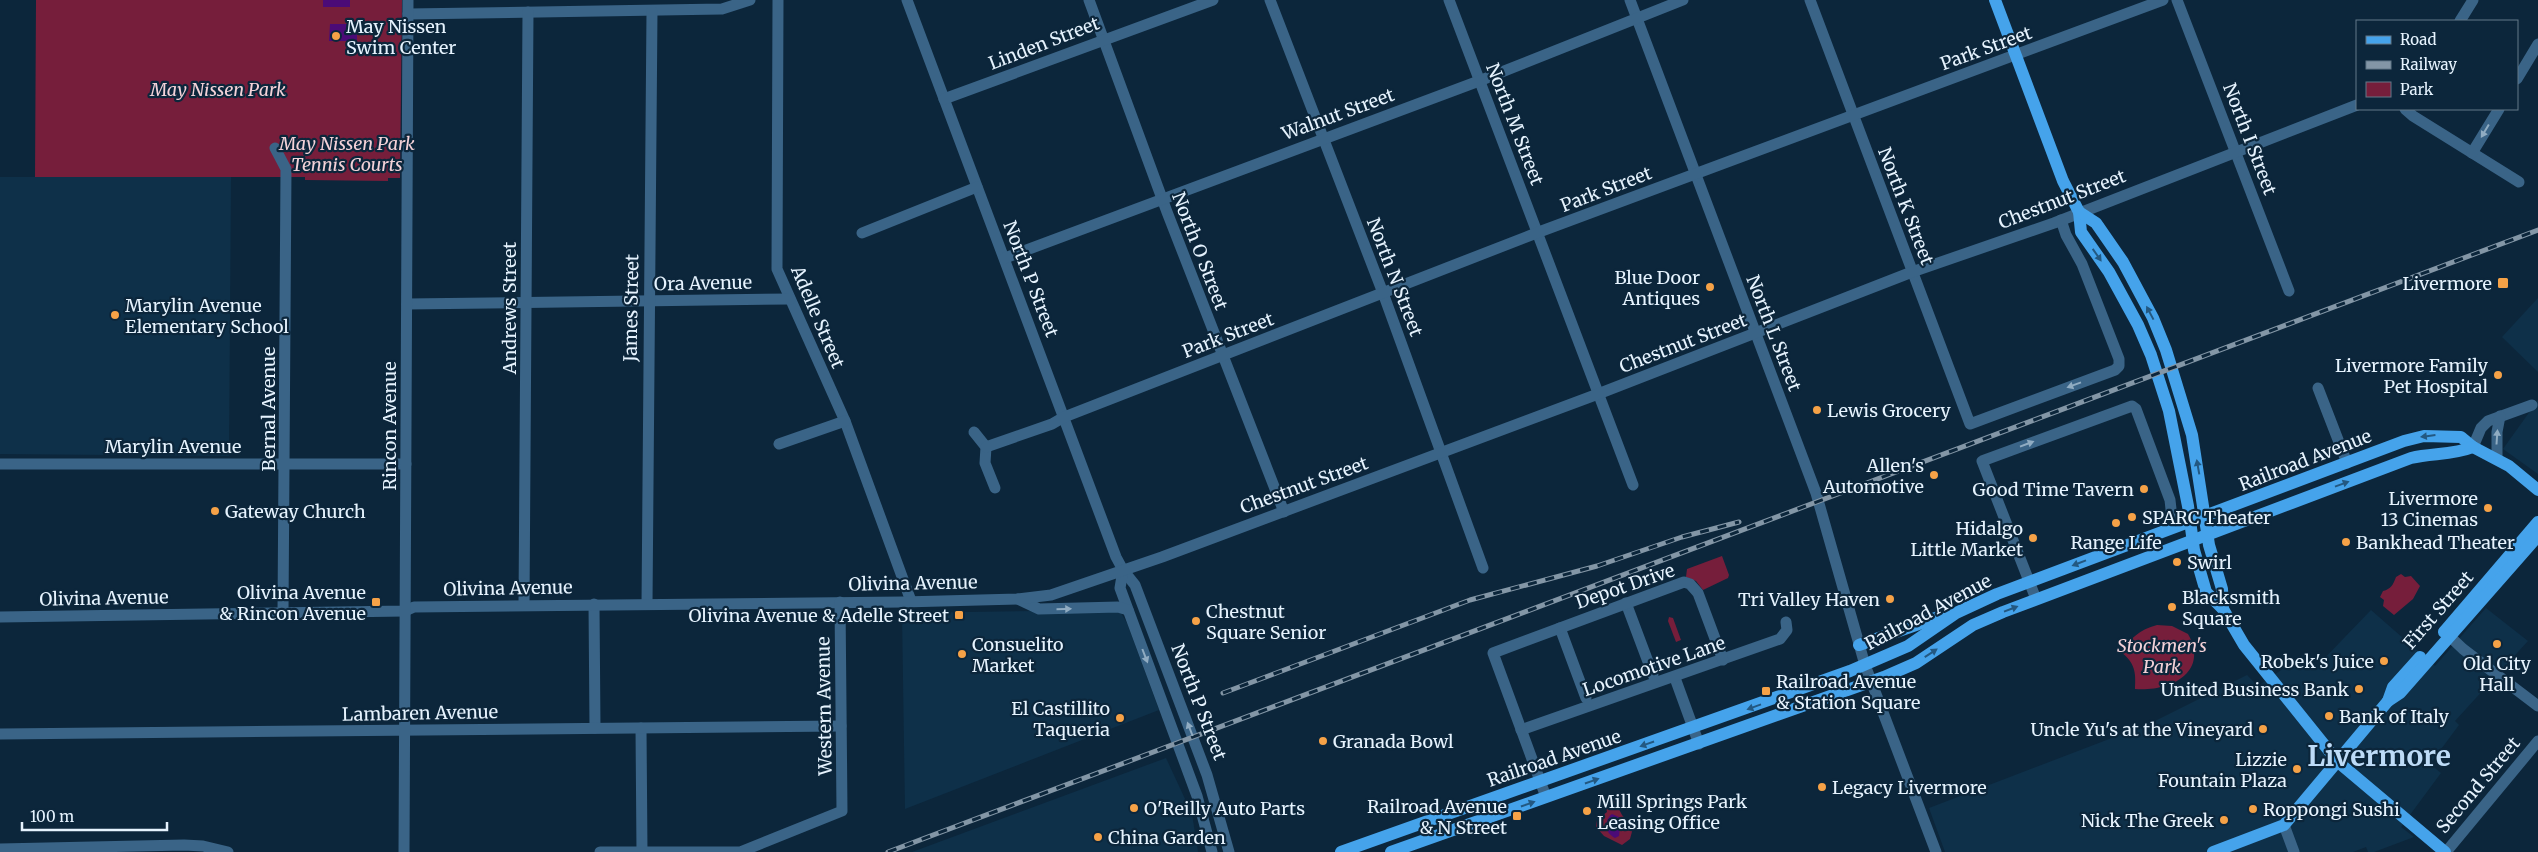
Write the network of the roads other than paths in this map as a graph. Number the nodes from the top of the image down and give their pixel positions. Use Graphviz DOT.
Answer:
graph roads {
  1 [pos="408,0"];
  2 [pos="750,0"];
  3 [pos="778,0"];
  4 [pos="907,0"];
  5 [pos="1088,0"];
  6 [pos="1213,0"];
  7 [pos="1270,0"];
  8 [pos="1449,0"];
  9 [pos="1630,0"];
  10 [pos="1683,0"];
  11 [pos="1810,0"];
  12 [pos="1995,0"];
  13 [pos="2163,0"];
  14 [pos="2177,0"];
  15 [pos="2473,0"];
  16 [pos="652,11"];
  17 [pos="528,12"];
  18 [pos="408,14"];
  19 [pos="1637,18"];
  20 [pos="2461,20"];
  21 [pos="1104,39"];
  22 [pos="2538,44"];
  23 [pos="2015,56"];
  24 [pos="2518,77"];
  25 [pos="1478,81"];
  26 [pos="944,99"];
  27 [pos="2356,105"];
  28 [pos="2406,110"];
  29 [pos="2497,110"];
  30 [pos="1852,114"];
  31 [pos="1322,138"];
  32 [pos="275,148"];
  33 [pos="2237,153"];
  34 [pos="2472,153"];
  35 [pos="1696,174"];
  36 [pos="2519,182"];
  37 [pos="977,187"];
  38 [pos="1162,199"];
  39 [pos="2079,212"];
  40 [pos="2061,220"];
  41 [pos="1539,232"];
  42 [pos="862,233"];
  43 [pos="1004,258"];
  44 [pos="1912,272"];
  45 [pos="2289,291"];
  46 [pos="1384,293"];
  47 [pos="790,299"];
  48 [pos="649,302"];
  49 [pos="526,303"];
  50 [pos="406,304"];
  51 [pos="1756,334"];
  52 [pos="1222,356"];
  53 [pos="2318,388"];
  54 [pos="1598,394"];
  55 [pos="2532,405"];
  56 [pos="2500,416"];
  57 [pos="1064,417"];
  58 [pos="845,421"];
  59 [pos="974,432"];
  60 [pos="779,444"];
  61 [pos="986,447"];
  62 [pos="2472,448"];
  63 [pos="1442,452"];
  64 [pos="2497,458"];
  65 [pos="285,462"];
  66 [pos="2346,463"];
  67 [pos="0,464"];
  68 [pos="406,464"];
  69 [pos="1633,485"];
  70 [pos="995,488"];
  71 [pos="2538,490"];
  72 [pos="1284,512"];
  73 [pos="2206,516"];
  74 [pos="2190,521"];
  75 [pos="2538,522"];
  76 [pos="2173,527"];
  77 [pos="2208,534"];
  78 [pos="2538,536"];
  79 [pos="2193,539"];
  80 [pos="1483,568"];
  81 [pos="1123,570"];
  82 [pos="2029,582"];
  83 [pos="1018,599"];
  84 [pos="2036,599"];
  85 [pos="911,601"];
  86 [pos="840,602"];
  87 [pos="1626,603"];
  88 [pos="594,604"];
  89 [pos="647,604"];
  90 [pos="524,605"];
  91 [pos="1970,605"];
  92 [pos="2223,609"];
  93 [pos="1128,610"];
  94 [pos="405,611"];
  95 [pos="283,613"];
  96 [pos="0,616"];
  97 [pos="1786,622"];
  98 [pos="1560,628"];
  99 [pos="2447,634"];
  100 [pos="1859,645"];
  101 [pos="1723,660"];
  102 [pos="1865,665"];
  103 [pos="1653,674"];
  104 [pos="1674,678"];
  105 [pos="1872,682"];
  106 [pos="1586,698"];
  107 [pos="2538,706"];
  108 [pos="841,726"];
  109 [pos="595,728"];
  110 [pos="642,728"];
  111 [pos="1693,728"];
  112 [pos="1521,730"];
  113 [pos="403,731"];
  114 [pos="0,734"];
  115 [pos="2538,741"];
  116 [pos="1699,744"];
  117 [pos="2338,762"];
  118 [pos="1540,781"];
  119 [pos="1546,797"];
  120 [pos="2284,825"];
  121 [pos="0,849"];
  122 [pos="104,849"];
  123 [pos="228,852"];
  124 [pos="404,852"];
  125 [pos="600,852"];
  126 [pos="642,852"];
  127 [pos="1212,852"];
  128 [pos="1229,852"];
  129 [pos="1341,852"];
  130 [pos="1391,852"];
  131 [pos="1936,852"];
  132 [pos="2213,852"];
  133 [pos="2294,852"];
  134 [pos="2445,852"];
  1 -- 18 [label="street, Rincon Avenue"];
  2 -- 16 [label="street"];
  3 -- 47 [label="street, Adelle Street"];
  4 -- 26 [label="street, North P Street"];
  5 -- 21 [label="street, North O Street"];
  6 -- 21 [label="street, Linden Street"];
  7 -- 31 [label="street, North N Street"];
  8 -- 25 [label="street, North M Street"];
  9 -- 19 [label="street, North L Street"];
  10 -- 19 [label="street, Walnut Street"];
  11 -- 30 [label="street, North K Street"];
  12 -- 23 [label="main road"];
  13 -- 23 [label="street, Park Street"];
  14 -- 33 [label="street, North I Street"];
  15 -- 20 [label="street"];
  16 -- 17 [label="street"];
  16 -- 48 [label="street, James Street"];
  17 -- 18 [label="street"];
  17 -- 49 [label="street, Andrews Street"];
  18 -- 50 [label="street, Rincon Avenue"];
  19 -- 25 [label="street, Walnut Street"];
  19 -- 35 [label="street, North L Street"];
  21 -- 26 [label="street, Linden Street"];
  21 -- 38 [label="street, North O Street"];
  22 -- 24 [label="street"];
  23 -- 30 [label="street, Park Street"];
  23 -- 39 [label="main road"];
  25 -- 31 [label="street, Walnut Street"];
  25 -- 41 [label="street, North M Street"];
  26 -- 37 [label="street, North P Street"];
  27 -- 33 [label="street, Chestnut Street"];
  28 -- 34 [label="street"];
  29 -- 34 [label="street, one-way"];
  30 -- 35 [label="street, Park Street"];
  30 -- 44 [label="street, North K Street"];
  31 -- 38 [label="street, Walnut Street"];
  31 -- 46 [label="street, North N Street"];
  32 -- 65 [label="street, Bernal Avenue"];
  33 -- 39 [label="street, Chestnut Street"];
  33 -- 45 [label="street, North I Street"];
  34 -- 36 [label="street"];
  35 -- 41 [label="street, Park Street"];
  35 -- 51 [label="street, North L Street"];
  37 -- 42 [label="street"];
  37 -- 43 [label="street, North P Street"];
  38 -- 43 [label="street, Walnut Street"];
  38 -- 52 [label="street, North O Street"];
  39 -- 40 [label="street, Chestnut Street"];
  73 -- 39 [label="main road, one-way"];
  39 -- 74 [label="main road, one-way"];
  40 -- 44 [label="street, Chestnut Street"];
  40 -- 44 [label="street, North K Street, one-way"];
  41 -- 46 [label="street, Park Street"];
  41 -- 54 [label="street, North M Street"];
  43 -- 57 [label="street, North P Street"];
  44 -- 51 [label="street, Chestnut Street"];
  46 -- 52 [label="street, Park Street"];
  46 -- 63 [label="street, North N Street"];
  47 -- 48 [label="street, Ora Avenue"];
  47 -- 58 [label="street, Adelle Street"];
  48 -- 49 [label="street, Ora Avenue"];
  48 -- 89 [label="street, James Street"];
  49 -- 50 [label="street, Ora Avenue"];
  49 -- 90 [label="street, Andrews Street"];
  50 -- 68 [label="street, Rincon Avenue"];
  51 -- 54 [label="street, Chestnut Street"];
  51 -- 100 [label="street, North L Street"];
  52 -- 57 [label="street, Park Street"];
  52 -- 72 [label="street, North O Street"];
  53 -- 66 [label="street"];
  54 -- 63 [label="street, Chestnut Street"];
  54 -- 69 [label="street, North M Street"];
  55 -- 56 [label="street"];
  56 -- 62 [label="street"];
  64 -- 56 [label="street, one-way"];
  57 -- 61 [label="street, Park Street"];
  57 -- 81 [label="street, North P Street"];
  58 -- 60 [label="street"];
  58 -- 85 [label="street, Adelle Street"];
  59 -- 61 [label="street"];
  61 -- 70 [label="street"];
  62 -- 64 [label="main road"];
  62 -- 66 [label="main road, Railroad Avenue, one-way"];
  77 -- 62 [label="main road, Railroad Avenue, one-way"];
  63 -- 72 [label="street, Chestnut Street"];
  63 -- 80 [label="street, North N Street"];
  64 -- 71 [label="main road"];
  65 -- 67 [label="street, Marylin Avenue"];
  65 -- 68 [label="street, Marylin Avenue"];
  65 -- 95 [label="street, Bernal Avenue"];
  66 -- 73 [label="main road, Railroad Avenue"];
  68 -- 94 [label="street, Rincon Avenue"];
  72 -- 81 [label="street, Chestnut Street"];
  73 -- 74 [label="main road, Railroad Avenue"];
  73 -- 77 [label="main road"];
  74 -- 76 [label="main road, Railroad Avenue"];
  74 -- 79 [label="main road"];
  75 -- 99 [label="main road, First Street"];
  76 -- 82 [label="main road, Railroad Avenue, one-way"];
  82 -- 76 [label="street, one-way"];
  77 -- 79 [label="main road, Railroad Avenue"];
  77 -- 92 [label="main road"];
  78 -- 99 [label="main road, First Street"];
  79 -- 84 [label="main road, Railroad Avenue"];
  79 -- 92 [label="main road"];
  81 -- 83 [label="street, Chestnut Street"];
  81 -- 93 [label="street, North P Street"];
  128 -- 81 [label="street, North P Street, one-way"];
  82 -- 84 [label="street"];
  82 -- 91 [label="main road, Railroad Avenue"];
  83 -- 85 [label="street, Olivina Avenue"];
  83 -- 93 [label="street, one-way"];
  105 -- 84 [label="main road, Railroad Avenue, one-way"];
  85 -- 86 [label="street, Olivina Avenue"];
  86 -- 89 [label="street, Olivina Avenue"];
  86 -- 108 [label="street, Western Avenue"];
  87 -- 98 [label="street, Depot Drive"];
  87 -- 101 [label="street, Depot Drive"];
  87 -- 103 [label="street"];
  88 -- 89 [label="street, Olivina Avenue"];
  88 -- 90 [label="street, Olivina Avenue"];
  88 -- 109 [label="street"];
  90 -- 94 [label="street, Olivina Avenue"];
  91 -- 100 [label="main road"];
  91 -- 102 [label="main road, Railroad Avenue"];
  92 -- 117 [label="main road"];
  93 -- 127 [label="street, North P Street, one-way"];
  94 -- 95 [label="street, Olivina Avenue"];
  94 -- 113 [label="street, Rincon Avenue"];
  95 -- 96 [label="street, Olivina Avenue"];
  97 -- 101 [label="street, Locomotive Lane"];
  98 -- 106 [label="street"];
  98 -- 112 [label="street, Depot Drive"];
  99 -- 107 [label="street"];
  99 -- 117 [label="main road, First Street"];
  100 -- 102 [label="street, North L Street"];
  101 -- 104 [label="street, Locomotive Lane"];
  102 -- 105 [label="street, North L Street"];
  102 -- 111 [label="main road, Railroad Avenue, one-way"];
  104 -- 111 [label="street"];
  104 -- 112 [label="street, Locomotive Lane"];
  105 -- 116 [label="main road, Railroad Avenue"];
  105 -- 131 [label="street, North L Street"];
  108 -- 110 [label="street, Lambaren Avenue"];
  108 -- 126 [label="street, Western Avenue"];
  109 -- 110 [label="street, Lambaren Avenue"];
  109 -- 113 [label="street, Lambaren Avenue"];
  110 -- 126 [label="street"];
  111 -- 116 [label="street"];
  111 -- 118 [label="main road, Railroad Avenue, one-way"];
  112 -- 118 [label="street"];
  113 -- 114 [label="street, Lambaren Avenue"];
  113 -- 124 [label="street, Rincon Avenue"];
  115 -- 134 [label="street, Second Street"];
  119 -- 116 [label="main road, Railroad Avenue, one-way"];
  117 -- 120 [label="main road, First Street"];
  117 -- 134 [label="main road"];
  118 -- 119 [label="street"];
  118 -- 129 [label="main road, Railroad Avenue"];
  130 -- 119 [label="main road, Railroad Avenue, one-way"];
  120 -- 132 [label="main road, First Street"];
  120 -- 133 [label="street"];
  121 -- 122 [label="street"];
  122 -- 123 [label="street"];
  125 -- 126 [label="street"];
}
